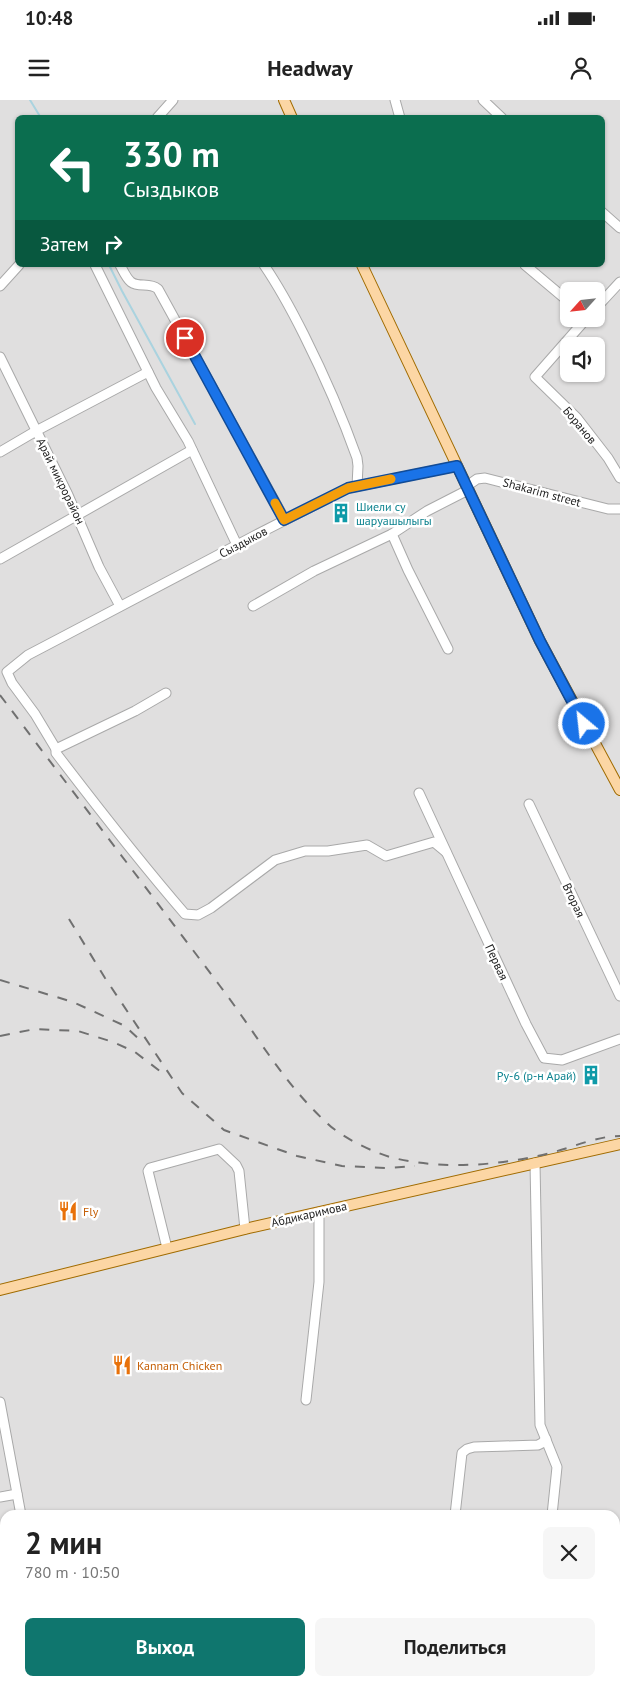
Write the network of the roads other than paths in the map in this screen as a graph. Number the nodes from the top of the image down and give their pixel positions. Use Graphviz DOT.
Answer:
graph roads {
  1 [pos="173,100"];
  2 [pos="284,100"];
  3 [pos="395,100"];
  4 [pos="483,100"];
  5 [pos="160,115"];
  6 [pos="291,115"];
  7 [pos="399,115"];
  8 [pos="499,115"];
  9 [pos="605,215"];
  10 [pos="620,228"];
  11 [pos="18,267"];
  12 [pos="96,267"];
  13 [pos="121,267"];
  14 [pos="265,267"];
  15 [pos="363,267"];
  16 [pos="527,267"];
  17 [pos="620,282"];
  18 [pos="0,286"];
  19 [pos="560,294"];
  20 [pos="605,298"];
  21 [pos="578,328"];
  22 [pos="0,357"];
  23 [pos="148,372"];
  24 [pos="36,431"];
  25 [pos="192,450"];
  26 [pos="0,452"];
  27 [pos="457,466"];
  28 [pos="620,478"];
  29 [pos="357,486"];
  30 [pos="468,488"];
  31 [pos="620,509"];
  32 [pos="78,516"];
  33 [pos="284,520"];
  34 [pos="392,534"];
  35 [pos="237,544"];
  36 [pos="0,559"];
  37 [pos="120,606"];
  38 [pos="253,606"];
  39 [pos="448,649"];
  40 [pos="166,693"];
  41 [pos="56,749"];
  42 [pos="620,790"];
  43 [pos="419,793"];
  44 [pos="529,804"];
  45 [pos="446,852"];
  46 [pos="620,996"];
  47 [pos="620,1039"];
  48 [pos="620,1144"];
  49 [pos="535,1163"];
  50 [pos="320,1212"];
  51 [pos="245,1229"];
  52 [pos="167,1248"];
  53 [pos="0,1290"];
  54 [pos="306,1400"];
  55 [pos="0,1402"];
  56 [pos="546,1439"];
  57 [pos="17,1494"];
  58 [pos="0,1497"];
  59 [pos="20,1510"];
  60 [pos="456,1510"];
  61 [pos="553,1510"];
  1 -- 5 [label="street"];
  2 -- 6 [label="main road"];
  3 -- 7 [label="street"];
  4 -- 8 [label="street"];
  9 -- 10 [label="street"];
  11 -- 18 [label="street"];
  12 -- 23 [label="street"];
  13 -- 33 [label="street"];
  14 -- 29 [label="street"];
  15 -- 27 [label="main road"];
  16 -- 19 [label="street"];
  17 -- 20 [label="street"];
  21 -- 28 [label="street, Боранов"];
  22 -- 24 [label="street, Арай микрорайон"];
  23 -- 24 [label="street"];
  23 -- 25 [label="street"];
  24 -- 26 [label="street"];
  24 -- 32 [label="street, Арай микрорайон"];
  25 -- 32 [label="street"];
  25 -- 35 [label="street"];
  27 -- 29 [label="street, Сыздыков"];
  27 -- 30 [label="main road"];
  29 -- 33 [label="street, Сыздыков"];
  30 -- 31 [label="street, Shakarim street"];
  30 -- 34 [label="street, Shakarim street"];
  30 -- 42 [label="main road"];
  32 -- 36 [label="street"];
  32 -- 37 [label="street, Арай микрорайон"];
  33 -- 35 [label="street, Сыздыков"];
  34 -- 38 [label="street, Shakarim street"];
  34 -- 39 [label="street"];
  35 -- 37 [label="street, Сыздыков"];
  37 -- 41 [label="street, Сыздыков"];
  40 -- 41 [label="street"];
  41 -- 45 [label="street"];
  43 -- 45 [label="street, Первая"];
  44 -- 46 [label="street, Вторая"];
  45 -- 47 [label="street, Первая"];
  48 -- 49 [label="main road, Абдикаримова"];
  49 -- 50 [label="main road, Абдикаримова"];
  49 -- 56 [label="street"];
  50 -- 51 [label="main road, Абдикаримова"];
  50 -- 54 [label="street"];
  51 -- 52 [label="main road, Абдикаримова"];
  51 -- 52 [label="street"];
  52 -- 53 [label="main road, Абдикаримова"];
  55 -- 57 [label="street"];
  56 -- 60 [label="street"];
  56 -- 61 [label="street"];
  57 -- 58 [label="street"];
  57 -- 59 [label="street"];
}
